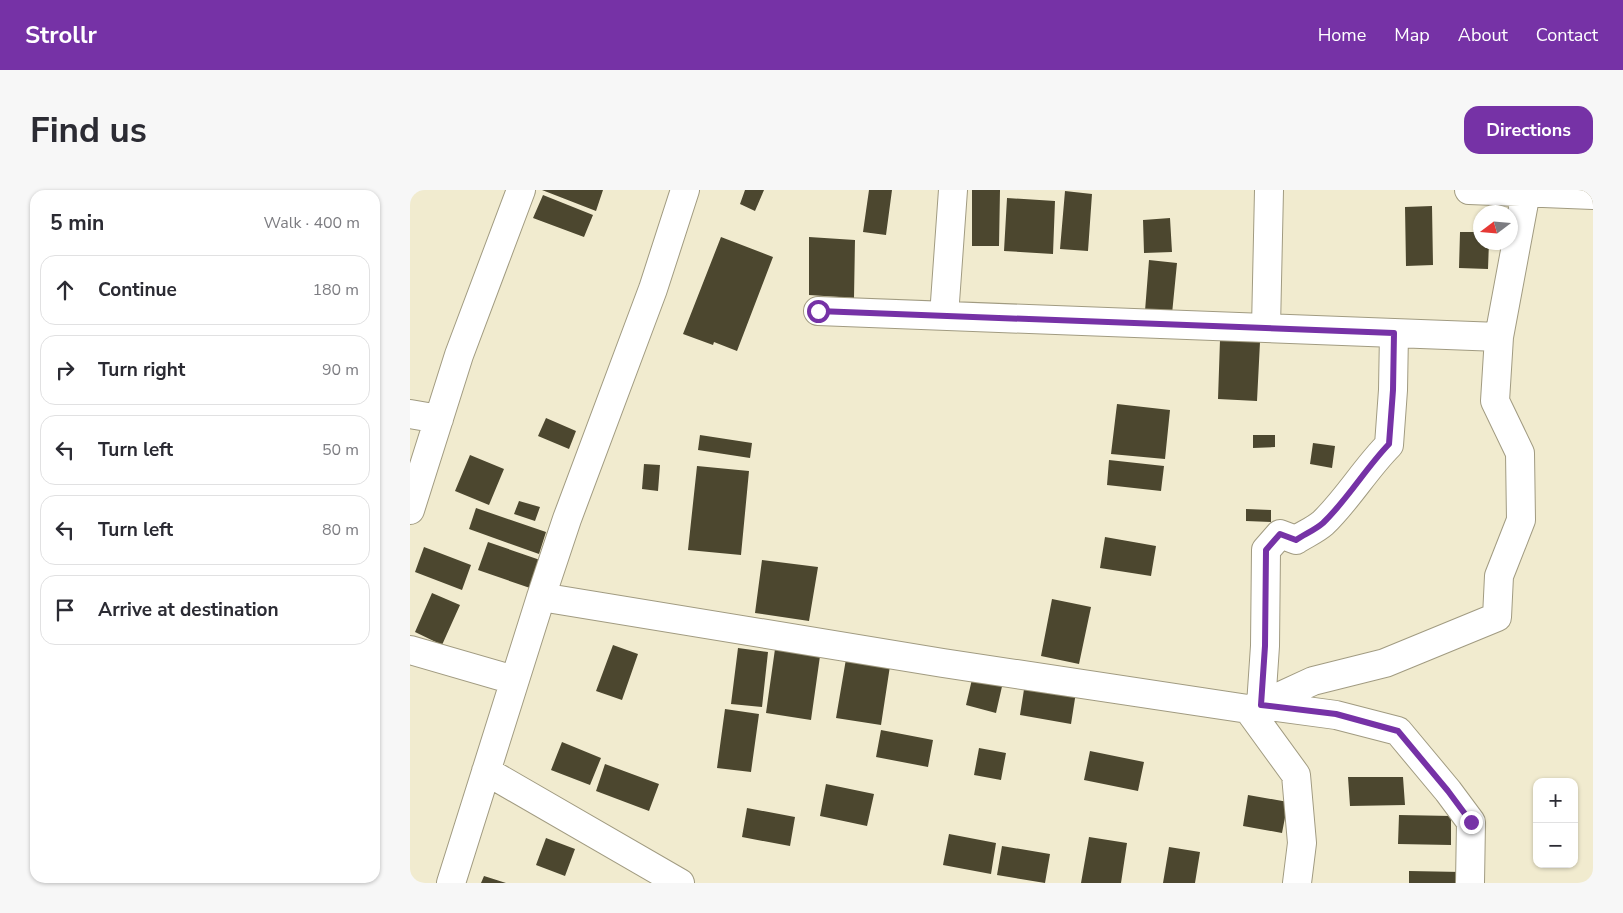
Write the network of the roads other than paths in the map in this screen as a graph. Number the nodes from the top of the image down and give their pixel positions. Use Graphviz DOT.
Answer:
graph roads {
  1 [pos="521,190"];
  2 [pos="685,190"];
  3 [pos="953,190"];
  4 [pos="1270,190"];
  5 [pos="1469,190"];
  6 [pos="1526,192"];
  7 [pos="1593,195"];
  8 [pos="818,311"];
  9 [pos="944,316"];
  10 [pos="1266,328"];
  11 [pos="1394,333"];
  12 [pos="1499,337"];
  13 [pos="410,414"];
  14 [pos="439,419"];
  15 [pos="410,510"];
  16 [pos="541,597"];
  17 [pos="410,650"];
  18 [pos="514,680"];
  19 [pos="1255,707"];
  20 [pos="486,771"];
  21 [pos="451,883"];
  22 [pos="680,883"];
  23 [pos="1297,883"];
  24 [pos="1470,883"];
  1 -- 14 [label="street"];
  2 -- 16 [label="street"];
  3 -- 9 [label="street"];
  4 -- 10 [label="street"];
  5 -- 6 [label="street"];
  6 -- 7 [label="street"];
  6 -- 12 [label="street"];
  8 -- 9 [label="street"];
  9 -- 10 [label="street"];
  10 -- 11 [label="street"];
  11 -- 12 [label="street"];
  11 -- 19 [label="street"];
  12 -- 19 [label="street"];
  13 -- 14 [label="street"];
  14 -- 15 [label="street"];
  16 -- 18 [label="street"];
  16 -- 19 [label="street"];
  17 -- 18 [label="street"];
  18 -- 20 [label="street"];
  19 -- 23 [label="street"];
  19 -- 24 [label="street"];
  20 -- 21 [label="street"];
  20 -- 22 [label="street"];
}
